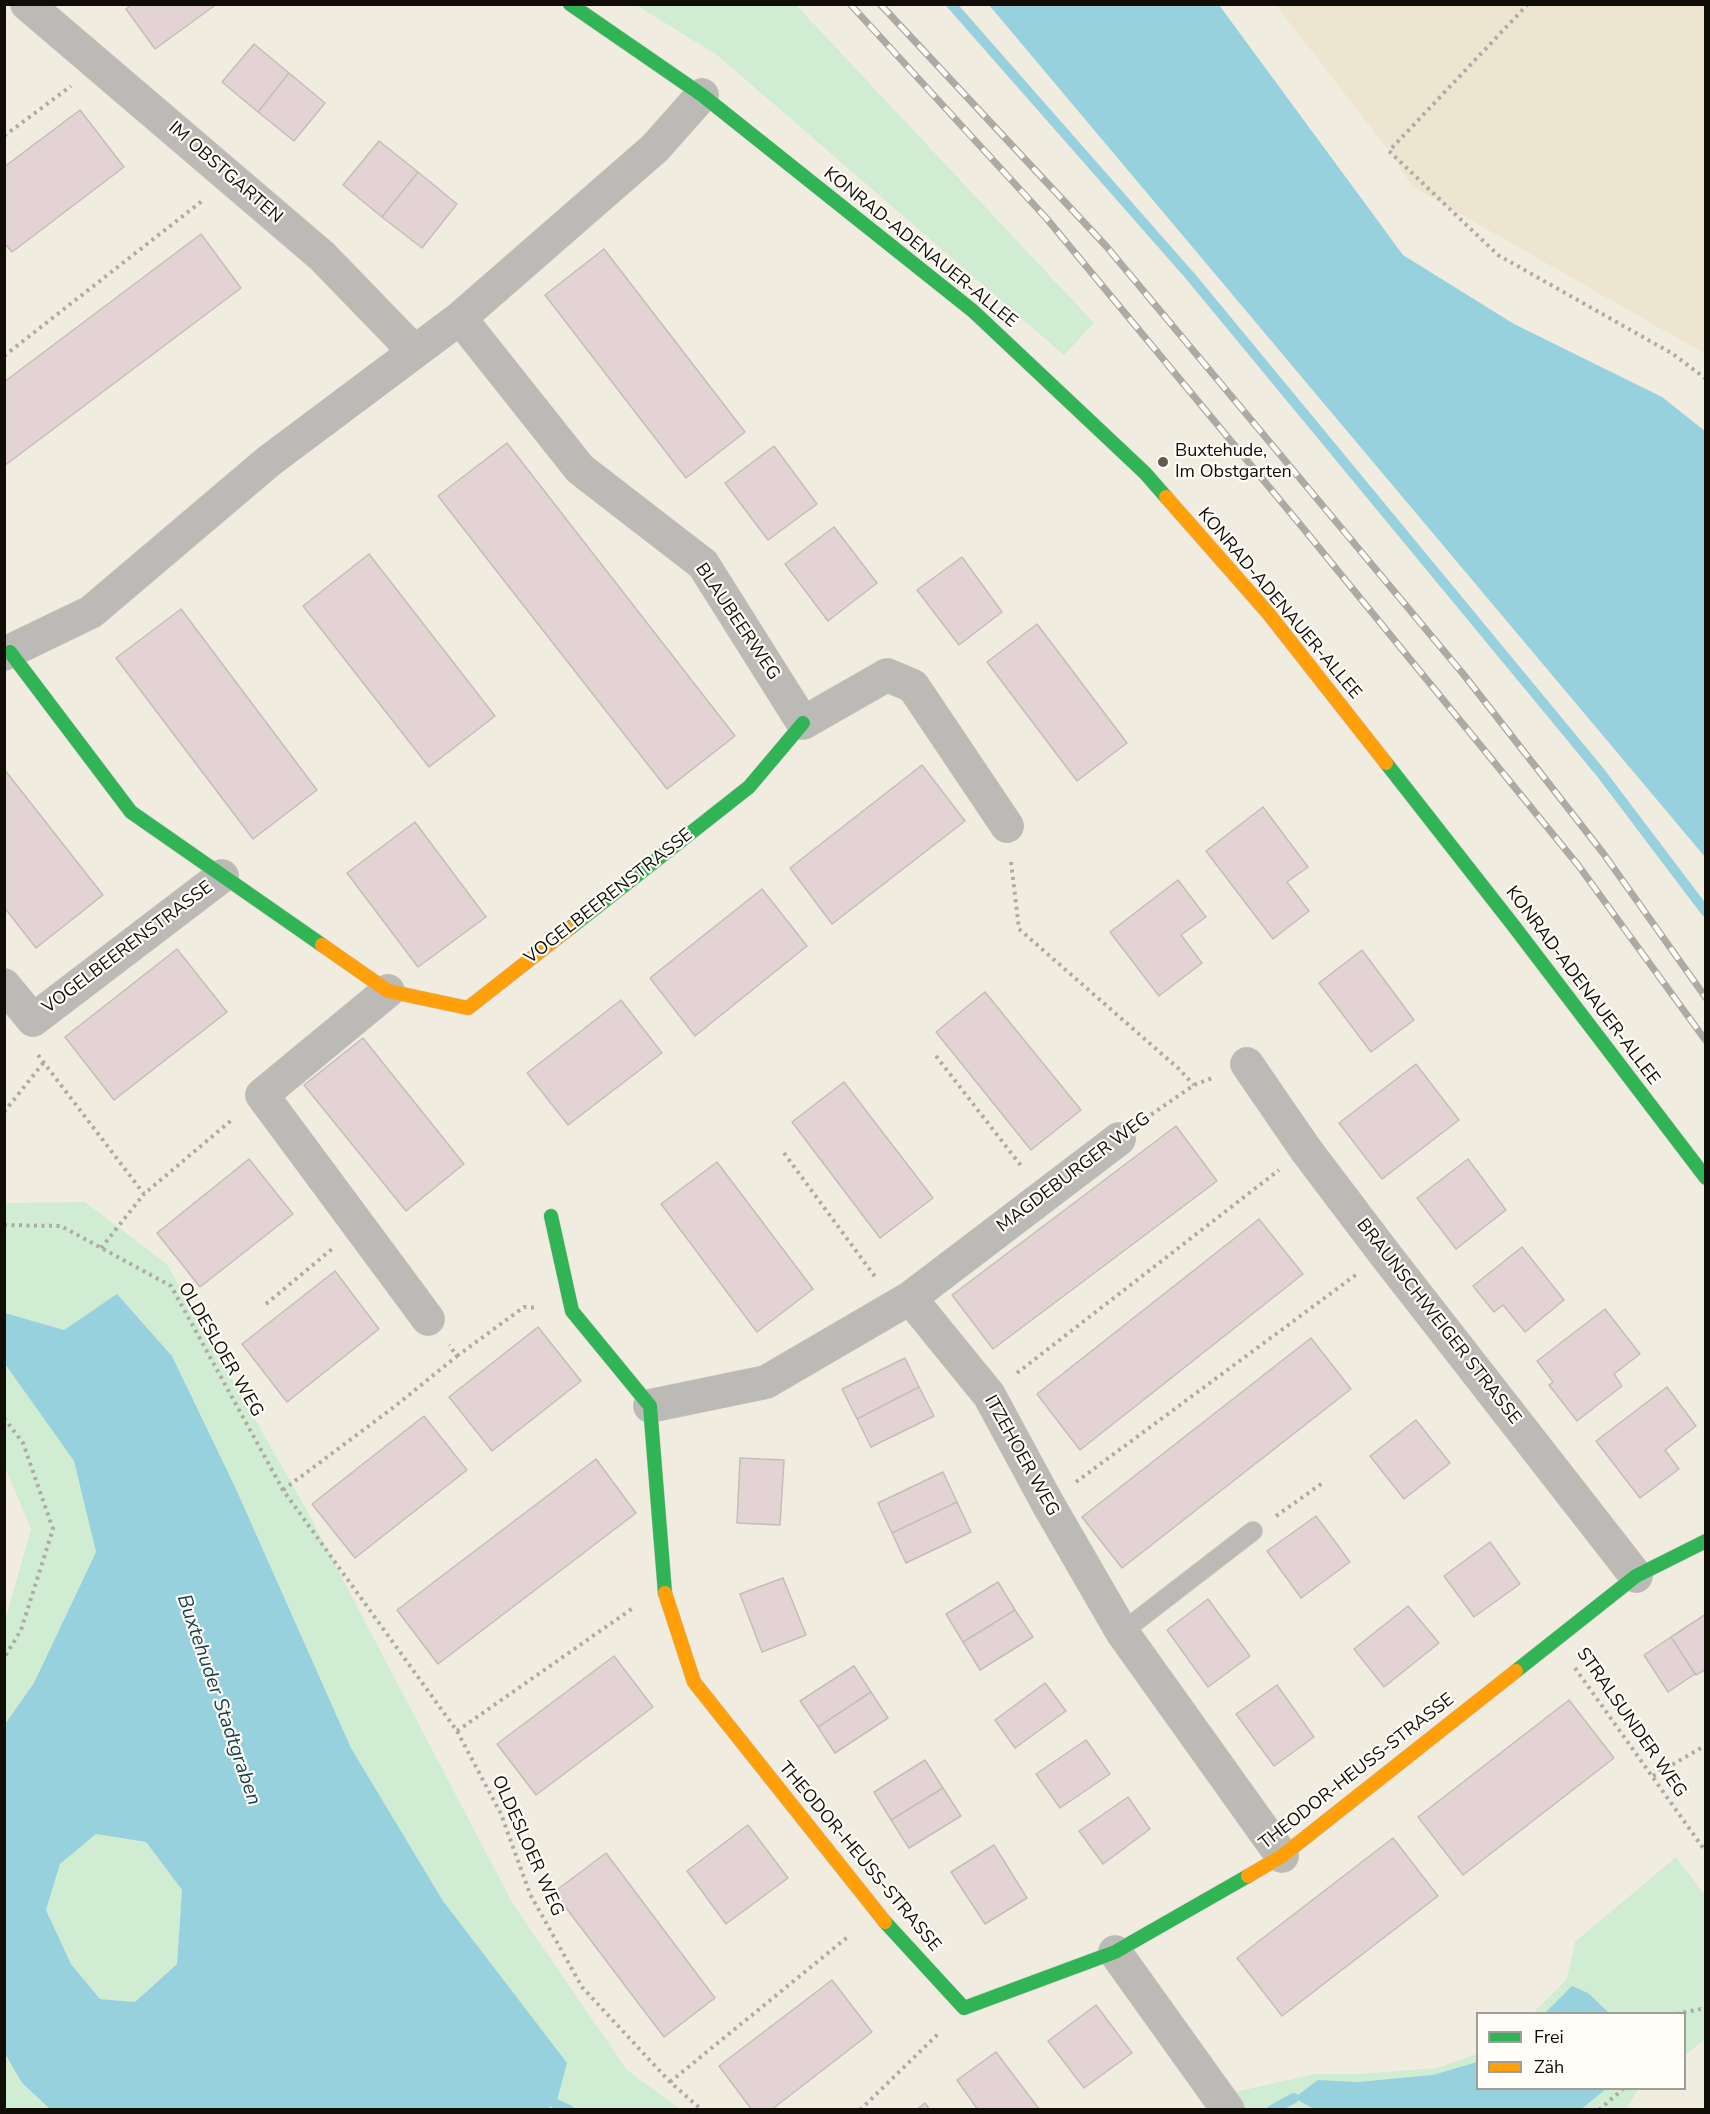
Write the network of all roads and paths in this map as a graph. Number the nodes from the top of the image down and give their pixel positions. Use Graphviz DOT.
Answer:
graph roads {
  1 [pos="27,4"];
  2 [pos="570,4"];
  3 [pos="1527,4"];
  4 [pos="98,65"];
  5 [pos="702,95"];
  6 [pos="4,136"];
  7 [pos="231,178"];
  8 [pos="460,318"];
  9 [pos="414,351"];
  10 [pos="4,356"];
  11 [pos="1706,379"];
  12 [pos="8,653"];
  13 [pos="803,723"];
  14 [pos="1007,826"];
  15 [pos="222,876"];
  16 [pos="4,985"];
  17 [pos="388,991"];
  18 [pos="33,1020"];
  19 [pos="936,1056"];
  20 [pos="44,1062"];
  21 [pos="1247,1064"];
  22 [pos="1194,1085"];
  23 [pos="262,1095"];
  24 [pos="4,1112"];
  25 [pos="1119,1139"];
  26 [pos="1306,1150"];
  27 [pos="784,1153"];
  28 [pos="1706,1178"];
  29 [pos="144,1194"];
  30 [pos="1044,1196"];
  31 [pos="551,1216"];
  32 [pos="4,1225"];
  33 [pos="359,1227"];
  34 [pos="101,1248"];
  35 [pos="1384,1253"];
  36 [pos="903,1302"];
  37 [pos="266,1305"];
  38 [pos="572,1311"];
  39 [pos="428,1319"];
  40 [pos="457,1356"];
  41 [pos="989,1395"];
  42 [pos="651,1406"];
  43 [pos="4,1418"];
  44 [pos="1324,1482"];
  45 [pos="283,1490"];
  46 [pos="1048,1504"];
  47 [pos="1253,1532"];
  48 [pos="1706,1541"];
  49 [pos="1636,1576"];
  50 [pos="663,1588"];
  51 [pos="1122,1632"];
  52 [pos="1556,1640"];
  53 [pos="4,1658"];
  54 [pos="457,1731"];
  55 [pos="1706,1745"];
  56 [pos="1653,1776"];
  57 [pos="1706,1852"];
  58 [pos="1282,1856"];
  59 [pos="877,1913"];
  60 [pos="1115,1952"];
  61 [pos="964,2008"];
  62 [pos="1706,2008"];
  63 [pos="1682,2012"];
  64 [pos="670,2082"];
  65 [pos="1622,2090"];
  66 [pos="702,2109"];
  67 [pos="860,2109"];
  68 [pos="1228,2109"];
  69 [pos="1599,2109"];
  1 -- 4 [label="street, IM OBSTGARTEN"];
  2 -- 5 [label="street, KONRAD-ADENAUER-ALLEE"];
  3 -- 11 [label="path"];
  4 -- 6 [label="path"];
  4 -- 7 [label="street, IM OBSTGARTEN"];
  5 -- 8 [label="street"];
  5 -- 28 [label="street, KONRAD-ADENAUER-ALLEE"];
  7 -- 9 [label="street, IM OBSTGARTEN"];
  7 -- 10 [label="path"];
  8 -- 9 [label="street"];
  8 -- 13 [label="street, BLAUBEERWEG"];
  9 -- 12 [label="street"];
  12 -- 15 [label="street, VOGELBEERENSTRASSE"];
  13 -- 14 [label="street"];
  13 -- 17 [label="street, VOGELBEERENSTRASSE"];
  14 -- 22 [label="path"];
  15 -- 17 [label="street, VOGELBEERENSTRASSE"];
  15 -- 18 [label="street, VOGELBEERENSTRASSE"];
  16 -- 18 [label="street"];
  17 -- 23 [label="street"];
  18 -- 20 [label="path"];
  19 -- 30 [label="path"];
  20 -- 24 [label="path"];
  20 -- 29 [label="path"];
  21 -- 22 [label="path, MAGDEBURGER WEG"];
  21 -- 26 [label="street, BRAUNSCHWEIGER STRASSE"];
  22 -- 25 [label="path, MAGDEBURGER WEG"];
  23 -- 29 [label="path"];
  23 -- 33 [label="street"];
  25 -- 30 [label="street, MAGDEBURGER WEG"];
  26 -- 35 [label="street, BRAUNSCHWEIGER STRASSE"];
  26 -- 41 [label="path"];
  27 -- 36 [label="path"];
  29 -- 34 [label="path"];
  30 -- 36 [label="street, MAGDEBURGER WEG"];
  31 -- 38 [label="street"];
  32 -- 34 [label="path, OLDESLOER WEG"];
  33 -- 37 [label="path"];
  33 -- 39 [label="street"];
  34 -- 45 [label="path, OLDESLOER WEG"];
  35 -- 46 [label="path"];
  35 -- 49 [label="street, BRAUNSCHWEIGER STRASSE"];
  36 -- 41 [label="street, ITZEHOER WEG"];
  36 -- 42 [label="street"];
  38 -- 40 [label="path"];
  38 -- 42 [label="street"];
  39 -- 40 [label="path"];
  40 -- 45 [label="path"];
  41 -- 46 [label="street, ITZEHOER WEG"];
  42 -- 50 [label="street, THEODOR-HEUSS-STRASSE"];
  43 -- 53 [label="path"];
  44 -- 47 [label="path"];
  45 -- 54 [label="path, OLDESLOER WEG"];
  46 -- 51 [label="street, ITZEHOER WEG"];
  47 -- 51 [label="lane"];
  48 -- 49 [label="street, THEODOR-HEUSS-STRASSE"];
  49 -- 52 [label="street, THEODOR-HEUSS-STRASSE"];
  50 -- 54 [label="path"];
  50 -- 59 [label="street, THEODOR-HEUSS-STRASSE"];
  51 -- 58 [label="street, ITZEHOER WEG"];
  52 -- 56 [label="path, STRALSUNDER WEG"];
  52 -- 58 [label="street, THEODOR-HEUSS-STRASSE"];
  54 -- 64 [label="path, OLDESLOER WEG"];
  55 -- 56 [label="path"];
  56 -- 57 [label="path, STRALSUNDER WEG"];
  58 -- 60 [label="street, THEODOR-HEUSS-STRASSE"];
  59 -- 61 [label="street, THEODOR-HEUSS-STRASSE"];
  59 -- 64 [label="path"];
  60 -- 61 [label="street, THEODOR-HEUSS-STRASSE"];
  60 -- 68 [label="street"];
  61 -- 67 [label="path"];
  62 -- 63 [label="path"];
  64 -- 66 [label="path, OLDESLOER WEG"];
  65 -- 69 [label="path"];
}
